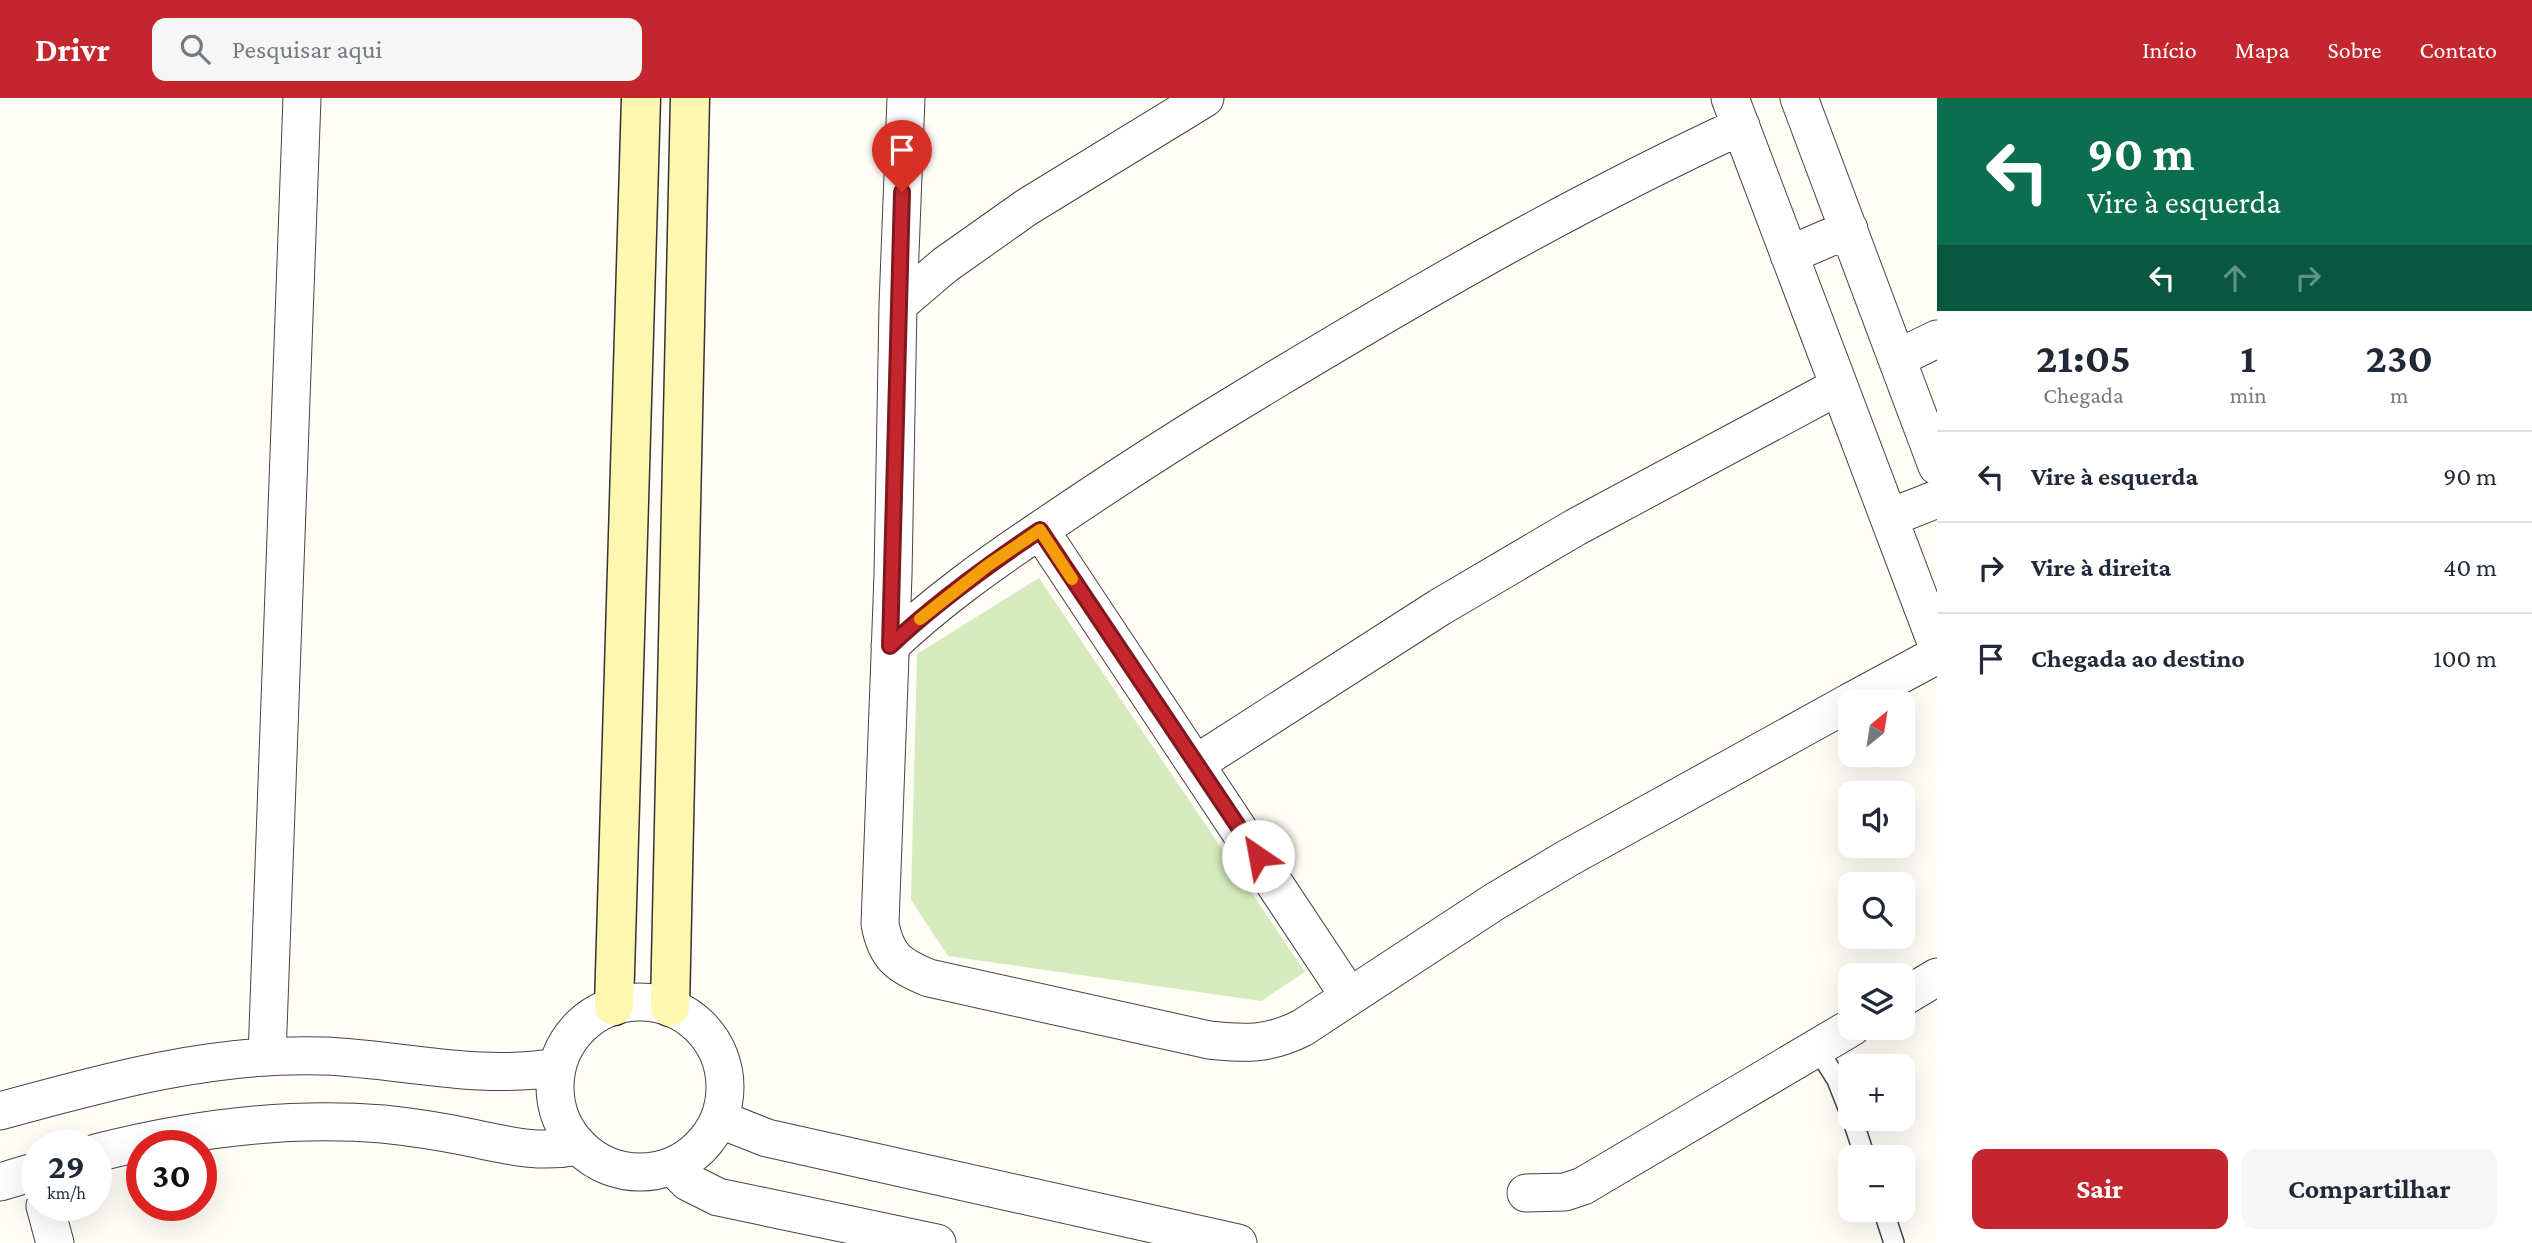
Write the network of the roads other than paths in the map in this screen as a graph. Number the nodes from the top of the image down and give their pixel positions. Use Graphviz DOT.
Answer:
graph roads {
  1 [pos="302,98"];
  2 [pos="641,98"];
  3 [pos="690,98"];
  4 [pos="906,98"];
  5 [pos="1205,98"];
  6 [pos="1799,98"];
  7 [pos="1735,112"];
  8 [pos="1849,229"];
  9 [pos="1789,255"];
  10 [pos="898,304"];
  11 [pos="1937,339"];
  12 [pos="1898,358"];
  13 [pos="1839,386"];
  14 [pos="1937,466"];
  15 [pos="1937,499"];
  16 [pos="1889,518"];
  17 [pos="1040,530"];
  18 [pos="1937,645"];
  19 [pos="890,646"];
  20 [pos="1937,654"];
  21 [pos="1872,690"];
  22 [pos="1838,709"];
  23 [pos="1196,764"];
  24 [pos="1937,977"];
  25 [pos="1915,990"];
  26 [pos="1349,996"];
  27 [pos="614,1006"];
  28 [pos="670,1007"];
  29 [pos="1838,1035"];
  30 [pos="1817,1048"];
  31 [pos="267,1057"];
  32 [pos="556,1067"];
  33 [pos="1838,1083"];
  34 [pos="0,1111"];
  35 [pos="721,1117"];
  36 [pos="578,1146"];
  37 [pos="112,1149"];
  38 [pos="673,1167"];
  39 [pos="21,1177"];
  40 [pos="0,1182"];
  41 [pos="1526,1193"];
  42 [pos="49,1221"];
  43 [pos="1887,1222"];
  44 [pos="55,1243"];
  45 [pos="937,1243"];
  46 [pos="1238,1243"];
  47 [pos="1894,1243"];
  1 -- 31 [label="street"];
  2 -- 27 [label="street"];
  3 -- 28 [label="street"];
  4 -- 10 [label="street"];
  5 -- 10 [label="street"];
  6 -- 8 [label="street"];
  7 -- 9 [label="street"];
  7 -- 17 [label="street"];
  8 -- 9 [label="street"];
  8 -- 12 [label="street"];
  9 -- 13 [label="street"];
  10 -- 19 [label="street"];
  11 -- 12 [label="street"];
  12 -- 14 [label="street"];
  13 -- 16 [label="street"];
  13 -- 23 [label="street"];
  15 -- 16 [label="street"];
  16 -- 18 [label="street"];
  17 -- 19 [label="street"];
  17 -- 23 [label="street"];
  19 -- 26 [label="street"];
  20 -- 21 [label="street"];
  22 -- 26 [label="street"];
  23 -- 26 [label="street"];
  24 -- 25 [label="street"];
  27 -- 28 [label="street"];
  27 -- 32 [label="street"];
  28 -- 35 [label="street"];
  29 -- 30 [label="street"];
  30 -- 33 [label="lane"];
  30 -- 41 [label="street"];
  31 -- 32 [label="street"];
  31 -- 34 [label="street"];
  32 -- 36 [label="street"];
  35 -- 38 [label="street"];
  35 -- 46 [label="street"];
  36 -- 37 [label="street"];
  36 -- 38 [label="street"];
  38 -- 45 [label="street"];
  39 -- 40 [label="street"];
  42 -- 44 [label="street"];
  43 -- 47 [label="lane"];
}
